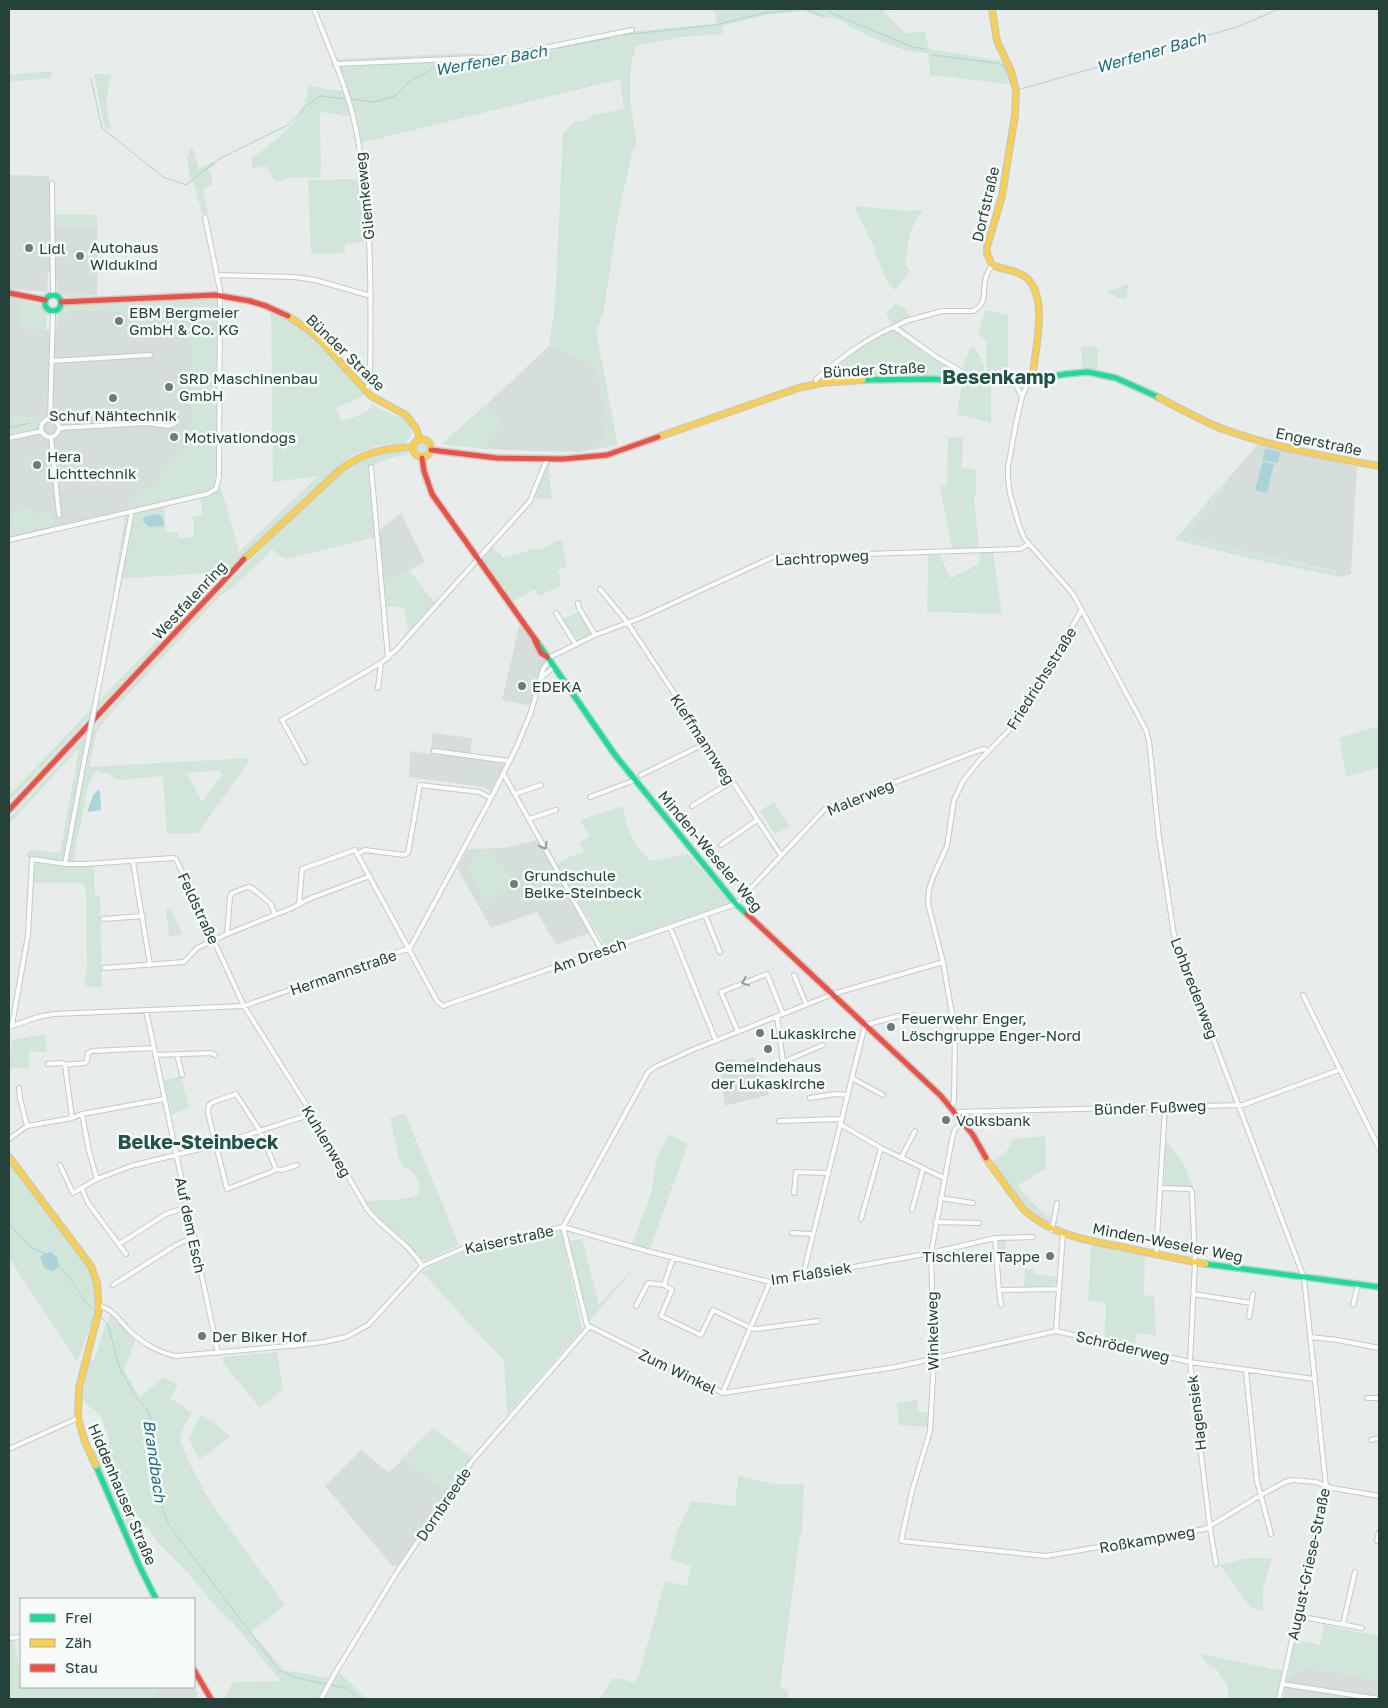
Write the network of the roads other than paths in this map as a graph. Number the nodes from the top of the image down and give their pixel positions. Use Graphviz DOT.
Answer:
graph roads {
  1 [pos="314,9"];
  2 [pos="992,9"];
  3 [pos="632,30"];
  4 [pos="335,64"];
  5 [pos="52,183"];
  6 [pos="205,217"];
  7 [pos="992,265"];
  8 [pos="218,275"];
  9 [pos="9,293"];
  10 [pos="53,294"];
  11 [pos="220,295"];
  12 [pos="371,296"];
  13 [pos="45,300"];
  14 [pos="62,302"];
  15 [pos="53,311"];
  16 [pos="894,327"];
  17 [pos="150,355"];
  18 [pos="51,360"];
  19 [pos="969,380"];
  20 [pos="1030,381"];
  21 [pos="1015,383"];
  22 [pos="816,384"];
  23 [pos="366,390"];
  24 [pos="1022,397"];
  25 [pos="50,420"];
  26 [pos="147,423"];
  27 [pos="59,428"];
  28 [pos="42,431"];
  29 [pos="51,437"];
  30 [pos="9,438"];
  31 [pos="420,439"];
  32 [pos="1254,440"];
  33 [pos="413,447"];
  34 [pos="431,450"];
  35 [pos="422,458"];
  36 [pos="547,459"];
  37 [pos="1379,466"];
  38 [pos="372,468"];
  39 [pos="132,511"];
  40 [pos="59,515"];
  41 [pos="9,540"];
  42 [pos="1029,544"];
  43 [pos="478,559"];
  44 [pos="600,589"];
  45 [pos="578,603"];
  46 [pos="1081,611"];
  47 [pos="556,613"];
  48 [pos="627,622"];
  49 [pos="595,635"];
  50 [pos="576,644"];
  51 [pos="388,658"];
  52 [pos="549,659"];
  53 [pos="381,664"];
  54 [pos="554,666"];
  55 [pos="540,679"];
  56 [pos="378,688"];
  57 [pos="706,743"];
  58 [pos="434,752"];
  59 [pos="988,752"];
  60 [pos="509,761"];
  61 [pos="305,762"];
  62 [pos="503,773"];
  63 [pos="641,775"];
  64 [pos="635,780"];
  65 [pos="732,782"];
  66 [pos="541,785"];
  67 [pos="514,794"];
  68 [pos="590,797"];
  69 [pos="491,798"];
  70 [pos="692,806"];
  71 [pos="9,810"];
  72 [pos="556,810"];
  73 [pos="529,819"];
  74 [pos="756,820"];
  75 [pos="721,845"];
  76 [pos="356,852"];
  77 [pos="781,855"];
  78 [pos="133,862"];
  79 [pos="65,864"];
  80 [pos="370,876"];
  81 [pos="736,904"];
  82 [pos="299,905"];
  83 [pos="276,915"];
  84 [pos="705,915"];
  85 [pos="143,916"];
  86 [pos="103,919"];
  87 [pos="670,927"];
  88 [pos="227,934"];
  89 [pos="214,941"];
  90 [pos="410,948"];
  91 [pos="602,950"];
  92 [pos="720,952"];
  93 [pos="943,962"];
  94 [pos="150,965"];
  95 [pos="104,968"];
  96 [pos="794,975"];
  97 [pos="833,994"];
  98 [pos="1302,995"];
  99 [pos="806,1004"];
  100 [pos="244,1006"];
  101 [pos="146,1010"];
  102 [pos="783,1014"];
  103 [pos="913,1015"];
  104 [pos="777,1016"];
  105 [pos="11,1026"];
  106 [pos="865,1026"];
  107 [pos="738,1032"];
  108 [pos="716,1041"];
  109 [pos="823,1046"];
  110 [pos="154,1048"];
  111 [pos="178,1054"];
  112 [pos="155,1055"];
  113 [pos="215,1055"];
  114 [pos="48,1064"];
  115 [pos="65,1065"];
  116 [pos="1339,1070"];
  117 [pos="182,1075"];
  118 [pos="852,1078"];
  119 [pos="19,1088"];
  120 [pos="883,1094"];
  121 [pos="848,1095"];
  122 [pos="810,1098"];
  123 [pos="164,1099"];
  124 [pos="1238,1104"];
  125 [pos="1165,1107"];
  126 [pos="953,1110"];
  127 [pos="82,1114"];
  128 [pos="312,1114"];
  129 [pos="72,1118"];
  130 [pos="842,1119"];
  131 [pos="779,1121"];
  132 [pos="840,1124"];
  133 [pos="963,1124"];
  134 [pos="27,1126"];
  135 [pos="260,1130"];
  136 [pos="915,1131"];
  137 [pos="9,1139"];
  138 [pos="216,1145"];
  139 [pos="882,1148"];
  140 [pos="1379,1148"];
  141 [pos="176,1153"];
  142 [pos="9,1157"];
  143 [pos="901,1158"];
  144 [pos="60,1165"];
  145 [pos="297,1165"];
  146 [pos="276,1169"];
  147 [pos="923,1169"];
  148 [pos="828,1173"];
  149 [pos="944,1178"];
  150 [pos="97,1179"];
  151 [pos="1161,1188"];
  152 [pos="82,1189"];
  153 [pos="794,1193"];
  154 [pos="940,1198"];
  155 [pos="1057,1202"];
  156 [pos="973,1203"];
  157 [pos="188,1207"];
  158 [pos="912,1210"];
  159 [pos="862,1219"];
  160 [pos="935,1222"];
  161 [pos="979,1223"];
  162 [pos="564,1227"];
  163 [pos="1052,1230"];
  164 [pos="792,1233"];
  165 [pos="812,1234"];
  166 [pos="1063,1234"];
  167 [pos="194,1236"];
  168 [pos="1033,1237"];
  169 [pos="995,1238"];
  170 [pos="119,1244"];
  171 [pos="931,1253"];
  172 [pos="126,1254"];
  173 [pos="1156,1255"];
  174 [pos="673,1258"];
  175 [pos="1195,1262"];
  176 [pos="422,1266"];
  177 [pos="803,1275"];
  178 [pos="1304,1278"];
  179 [pos="770,1282"];
  180 [pos="113,1285"];
  181 [pos="664,1285"];
  182 [pos="1358,1285"];
  183 [pos="1379,1287"];
  184 [pos="1059,1288"];
  185 [pos="999,1290"];
  186 [pos="1193,1294"];
  187 [pos="1253,1294"];
  188 [pos="1251,1303"];
  189 [pos="1001,1305"];
  190 [pos="1353,1305"];
  191 [pos="636,1306"];
  192 [pos="99,1308"];
  193 [pos="1249,1317"];
  194 [pos="818,1321"];
  195 [pos="589,1327"];
  196 [pos="751,1328"];
  197 [pos="1056,1331"];
  198 [pos="1310,1337"];
  199 [pos="1379,1348"];
  200 [pos="218,1353"];
  201 [pos="934,1359"];
  202 [pos="1190,1362"];
  203 [pos="1246,1371"];
  204 [pos="1314,1379"];
  205 [pos="723,1392"];
  206 [pos="1367,1398"];
  207 [pos="1379,1398"];
  208 [pos="78,1418"];
  209 [pos="1379,1438"];
  210 [pos="1371,1440"];
  211 [pos="9,1449"];
  212 [pos="1326,1486"];
  213 [pos="1261,1495"];
  214 [pos="1379,1496"];
  215 [pos="1210,1528"];
  216 [pos="1379,1532"];
  217 [pos="1270,1534"];
  218 [pos="901,1541"];
  219 [pos="1377,1541"];
  220 [pos="1216,1564"];
  221 [pos="1354,1572"];
  222 [pos="156,1598"];
  223 [pos="1297,1616"];
  224 [pos="1343,1624"];
  225 [pos="1362,1628"];
  226 [pos="195,1672"];
  227 [pos="1282,1684"];
  228 [pos="208,1698"];
  229 [pos="321,1699"];
  230 [pos="1279,1699"];
  231 [pos="1379,1699"];
  1 -- 4 [label="street, Gliemkeweg"];
  2 -- 7 [label="street, Dorfstraße"];
  3 -- 4 [label="street"];
  4 -- 12 [label="street, Gliemkeweg"];
  5 -- 10 [label="street"];
  6 -- 8 [label="street"];
  7 -- 16 [label="street"];
  7 -- 20 [label="street"];
  8 -- 11 [label="street"];
  8 -- 12 [label="street"];
  9 -- 13 [label="street"];
  10 -- 13 [label="street"];
  10 -- 14 [label="street"];
  11 -- 14 [label="street, Bünder Straße"];
  11 -- 23 [label="street, Bünder Straße"];
  11 -- 39 [label="street"];
  12 -- 23 [label="street, Gliemkeweg"];
  13 -- 15 [label="street"];
  14 -- 15 [label="street"];
  15 -- 18 [label="street"];
  16 -- 19 [label="street"];
  16 -- 22 [label="street"];
  17 -- 18 [label="street"];
  18 -- 25 [label="street"];
  19 -- 21 [label="street, Bünder Straße"];
  19 -- 22 [label="street, Bünder Straße"];
  20 -- 21 [label="street, Bünder Straße"];
  20 -- 24 [label="street, Friedrichsstraße"];
  20 -- 32 [label="street, Bünder Straße"];
  21 -- 24 [label="street"];
  22 -- 36 [label="street, Bünder Straße"];
  23 -- 31 [label="street, Bünder Straße"];
  24 -- 42 [label="street, Friedrichsstraße"];
  25 -- 27 [label="street"];
  25 -- 28 [label="street"];
  26 -- 26 [label="street"];
  26 -- 27 [label="street"];
  27 -- 29 [label="street"];
  28 -- 29 [label="street"];
  28 -- 30 [label="street"];
  29 -- 40 [label="street"];
  31 -- 33 [label="street"];
  31 -- 34 [label="street"];
  32 -- 37 [label="street, Engerstraße"];
  33 -- 35 [label="street"];
  33 -- 71 [label="street, Westfalenring"];
  34 -- 35 [label="street"];
  34 -- 36 [label="street, Bünder Straße"];
  35 -- 43 [label="street, Minden-Weseler Weg"];
  36 -- 43 [label="street"];
  38 -- 51 [label="street"];
  39 -- 41 [label="street"];
  39 -- 79 [label="street, bridge"];
  42 -- 46 [label="street, Friedrichsstraße"];
  42 -- 48 [label="street, Lachtropweg"];
  43 -- 51 [label="street"];
  43 -- 52 [label="street, Minden-Weseler Weg"];
  44 -- 48 [label="street"];
  45 -- 49 [label="street"];
  46 -- 59 [label="street, Friedrichsstraße"];
  46 -- 124 [label="street, Lohbredenweg"];
  47 -- 50 [label="street"];
  48 -- 49 [label="street, Lachtropweg"];
  48 -- 57 [label="street, Kleffmannweg"];
  49 -- 50 [label="street, Lachtropweg"];
  50 -- 52 [label="street, Lachtropweg"];
  51 -- 53 [label="street"];
  52 -- 54 [label="street, Minden-Weseler Weg"];
  52 -- 55 [label="street, Hermannstraße"];
  53 -- 56 [label="street"];
  53 -- 61 [label="street"];
  54 -- 55 [label="street"];
  54 -- 64 [label="street, Minden-Weseler Weg"];
  55 -- 60 [label="street, Hermannstraße"];
  57 -- 63 [label="street"];
  57 -- 65 [label="street, Kleffmannweg"];
  58 -- 60 [label="street"];
  59 -- 77 [label="street, Malerweg"];
  59 -- 93 [label="street, Friedrichsstraße"];
  60 -- 62 [label="street, Hermannstraße"];
  62 -- 67 [label="street"];
  62 -- 69 [label="street, Hermannstraße"];
  64 -- 68 [label="street"];
  64 -- 81 [label="street, Minden-Weseler Weg"];
  65 -- 70 [label="street"];
  65 -- 74 [label="street, Kleffmannweg"];
  66 -- 67 [label="street"];
  67 -- 73 [label="street"];
  69 -- 76 [label="street"];
  69 -- 90 [label="street, Hermannstraße"];
  72 -- 73 [label="street"];
  73 -- 91 [label="street, one-way"];
  74 -- 75 [label="street"];
  74 -- 77 [label="street, Kleffmannweg"];
  76 -- 80 [label="street"];
  76 -- 82 [label="street"];
  77 -- 81 [label="street, Malerweg"];
  78 -- 79 [label="street, Feldstraße"];
  78 -- 85 [label="street"];
  78 -- 89 [label="street, Feldstraße"];
  79 -- 105 [label="street, Feldstraße"];
  80 -- 82 [label="street"];
  80 -- 90 [label="street"];
  81 -- 84 [label="street, Am Dresch"];
  81 -- 97 [label="street, Minden-Weseler Weg"];
  82 -- 83 [label="street"];
  83 -- 88 [label="street"];
  83 -- 88 [label="street"];
  84 -- 87 [label="street, Am Dresch"];
  84 -- 92 [label="street"];
  85 -- 86 [label="street"];
  85 -- 94 [label="street"];
  87 -- 91 [label="street, Am Dresch"];
  87 -- 108 [label="street"];
  88 -- 89 [label="street"];
  89 -- 94 [label="street"];
  89 -- 100 [label="street, Feldstraße"];
  90 -- 91 [label="street, Am Dresch"];
  90 -- 100 [label="street, Hermannstraße"];
  93 -- 97 [label="street, Kaiserstraße"];
  93 -- 126 [label="street, Friedrichsstraße"];
  94 -- 95 [label="street"];
  96 -- 99 [label="street"];
  97 -- 99 [label="street, Kaiserstraße"];
  97 -- 106 [label="street, Minden-Weseler Weg"];
  98 -- 116 [label="street"];
  99 -- 102 [label="street, Kaiserstraße"];
  100 -- 101 [label="street, Hermannstraße"];
  100 -- 128 [label="street, Kuhlenweg"];
  101 -- 105 [label="street, Hermannstraße"];
  101 -- 110 [label="street, Auf dem Esch"];
  102 -- 104 [label="street, Kaiserstraße"];
  102 -- 107 [label="street, one-way"];
  103 -- 106 [label="street"];
  104 -- 107 [label="street, Kaiserstraße"];
  104 -- 109 [label="street"];
  106 -- 118 [label="street"];
  106 -- 126 [label="street, Minden-Weseler Weg"];
  107 -- 108 [label="street, Kaiserstraße"];
  108 -- 162 [label="street, Kaiserstraße"];
  110 -- 112 [label="street, Auf dem Esch"];
  110 -- 115 [label="street"];
  111 -- 112 [label="street"];
  111 -- 113 [label="street"];
  111 -- 117 [label="street"];
  112 -- 123 [label="street, Auf dem Esch"];
  114 -- 115 [label="street"];
  115 -- 129 [label="street"];
  116 -- 124 [label="street, Bünder Fußweg"];
  116 -- 140 [label="street"];
  118 -- 120 [label="street"];
  118 -- 121 [label="street"];
  119 -- 134 [label="street"];
  121 -- 122 [label="street"];
  121 -- 130 [label="street"];
  123 -- 127 [label="street"];
  123 -- 141 [label="street, Auf dem Esch"];
  124 -- 125 [label="street, Bünder Fußweg"];
  124 -- 178 [label="street, Lohbredenweg"];
  125 -- 126 [label="street, Bünder Fußweg"];
  125 -- 151 [label="street"];
  126 -- 133 [label="street, Minden-Weseler Weg"];
  127 -- 129 [label="street"];
  127 -- 150 [label="street"];
  128 -- 135 [label="street"];
  128 -- 176 [label="street, Kuhlenweg"];
  129 -- 134 [label="street"];
  130 -- 131 [label="street"];
  130 -- 132 [label="street"];
  132 -- 139 [label="street"];
  132 -- 148 [label="street"];
  133 -- 149 [label="street, Winkelweg"];
  133 -- 163 [label="street, Minden-Weseler Weg"];
  134 -- 137 [label="street"];
  135 -- 138 [label="street"];
  135 -- 138 [label="street"];
  135 -- 146 [label="street"];
  136 -- 143 [label="street"];
  138 -- 141 [label="street"];
  138 -- 146 [label="street"];
  139 -- 143 [label="street"];
  139 -- 159 [label="street"];
  141 -- 150 [label="street"];
  141 -- 157 [label="street, Auf dem Esch"];
  142 -- 192 [label="street, Hiddenhauser Straße"];
  143 -- 147 [label="street"];
  144 -- 152 [label="street"];
  145 -- 146 [label="street"];
  147 -- 149 [label="street"];
  147 -- 158 [label="street"];
  148 -- 153 [label="street"];
  148 -- 165 [label="street"];
  149 -- 154 [label="street, Winkelweg"];
  150 -- 152 [label="street"];
  151 -- 173 [label="street"];
  151 -- 175 [label="street, Hagensiek"];
  152 -- 170 [label="street"];
  154 -- 156 [label="street"];
  154 -- 160 [label="street, Winkelweg"];
  155 -- 163 [label="street"];
  157 -- 167 [label="street, Auf dem Esch"];
  157 -- 170 [label="street"];
  160 -- 161 [label="street"];
  160 -- 171 [label="street, Winkelweg"];
  162 -- 174 [label="street, Im Flaßsiek"];
  162 -- 176 [label="street, Kaiserstraße"];
  162 -- 195 [label="street"];
  163 -- 166 [label="street, Minden-Weseler Weg"];
  164 -- 165 [label="street"];
  165 -- 177 [label="street"];
  166 -- 173 [label="street, Minden-Weseler Weg"];
  166 -- 184 [label="street"];
  167 -- 180 [label="street"];
  167 -- 200 [label="street, Auf dem Esch"];
  168 -- 169 [label="street, Im Flaßsiek"];
  169 -- 171 [label="street, Im Flaßsiek"];
  169 -- 185 [label="street"];
  170 -- 172 [label="street"];
  171 -- 177 [label="street, Im Flaßsiek"];
  171 -- 201 [label="street, Winkelweg"];
  173 -- 175 [label="street, Minden-Weseler Weg"];
  174 -- 179 [label="street, Im Flaßsiek"];
  174 -- 181 [label="street"];
  175 -- 178 [label="street, Minden-Weseler Weg"];
  175 -- 186 [label="street, Hagensiek"];
  176 -- 200 [label="street, Kaiserstraße"];
  177 -- 179 [label="street, Im Flaßsiek"];
  178 -- 182 [label="street, Minden-Weseler Weg"];
  178 -- 198 [label="street, August-Griese-Straße"];
  179 -- 196 [label="street"];
  181 -- 191 [label="street"];
  181 -- 196 [label="street"];
  182 -- 183 [label="street, Minden-Weseler Weg"];
  182 -- 190 [label="street"];
  184 -- 185 [label="street"];
  184 -- 197 [label="street"];
  185 -- 189 [label="street"];
  186 -- 188 [label="street"];
  186 -- 202 [label="street, Hagensiek"];
  187 -- 188 [label="street"];
  188 -- 193 [label="street"];
  192 -- 200 [label="street, Kaiserstraße"];
  192 -- 208 [label="street, Hiddenhauser Straße"];
  194 -- 196 [label="street"];
  195 -- 205 [label="street, Zum Winkel"];
  195 -- 229 [label="street, Dornbreede"];
  196 -- 205 [label="street"];
  197 -- 201 [label="street, Schröderweg"];
  197 -- 202 [label="street, Schröderweg"];
  198 -- 199 [label="street"];
  198 -- 204 [label="street, August-Griese-Straße"];
  201 -- 205 [label="street, Zum Winkel"];
  201 -- 218 [label="street, Winkelweg"];
  202 -- 203 [label="street, Schröderweg"];
  202 -- 215 [label="street, Hagensiek"];
  203 -- 204 [label="street, Schröderweg"];
  203 -- 213 [label="street"];
  204 -- 212 [label="street, August-Griese-Straße"];
  206 -- 207 [label="street"];
  208 -- 211 [label="street"];
  208 -- 222 [label="street, Hiddenhauser Straße"];
  209 -- 210 [label="street"];
  212 -- 213 [label="street, Roßkampweg"];
  212 -- 214 [label="street, Roßkampweg"];
  212 -- 223 [label="street, August-Griese-Straße"];
  213 -- 215 [label="street, Roßkampweg"];
  213 -- 217 [label="street"];
  215 -- 218 [label="street, Roßkampweg"];
  215 -- 220 [label="street, Hagensiek"];
  216 -- 219 [label="street"];
  221 -- 224 [label="street"];
  223 -- 224 [label="street"];
  223 -- 227 [label="street, August-Griese-Straße"];
  224 -- 225 [label="street"];
  226 -- 228 [label="street"];
  227 -- 230 [label="street, August-Griese-Straße"];
  227 -- 231 [label="street"];
}
